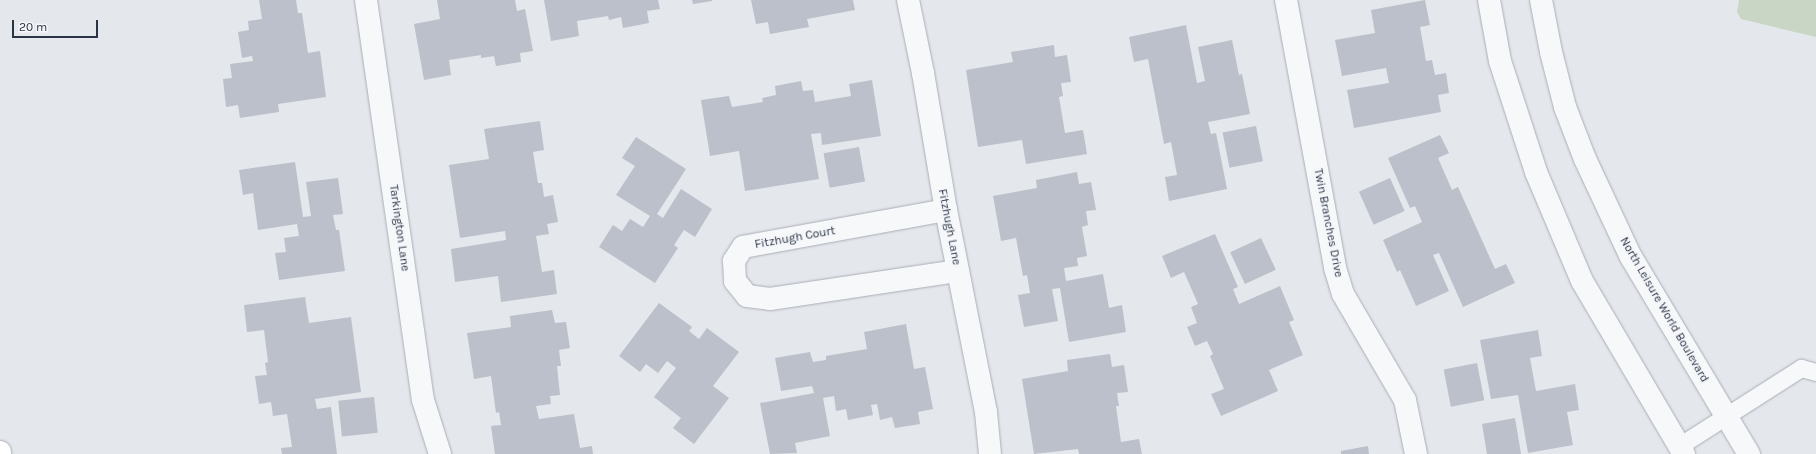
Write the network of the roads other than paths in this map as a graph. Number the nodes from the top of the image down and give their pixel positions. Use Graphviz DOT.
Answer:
graph roads {
  1 [pos="366,0"];
  2 [pos="908,0"];
  3 [pos="1286,0"];
  4 [pos="1489,0"];
  5 [pos="1541,0"];
  6 [pos="946,210"];
  7 [pos="958,270"];
  8 [pos="1816,372"];
  9 [pos="1726,416"];
  10 [pos="1681,450"];
  11 [pos="440,454"];
  12 [pos="990,454"];
  13 [pos="1416,454"];
  14 [pos="1749,454"];
  1 -- 11 [label="street, Tarkington Lane"];
  2 -- 6 [label="street, Fitzhugh Lane"];
  3 -- 13 [label="street, Twin Branches Drive"];
  4 -- 10 [label="street"];
  5 -- 9 [label="street, North Leisure World Boulevard"];
  6 -- 7 [label="street, Fitzhugh Lane"];
  6 -- 7 [label="street, Fitzhugh Court"];
  7 -- 12 [label="street, Fitzhugh Lane"];
  8 -- 9 [label="lane"];
  9 -- 10 [label="lane"];
  9 -- 14 [label="street, North Leisure World Boulevard"];
}
